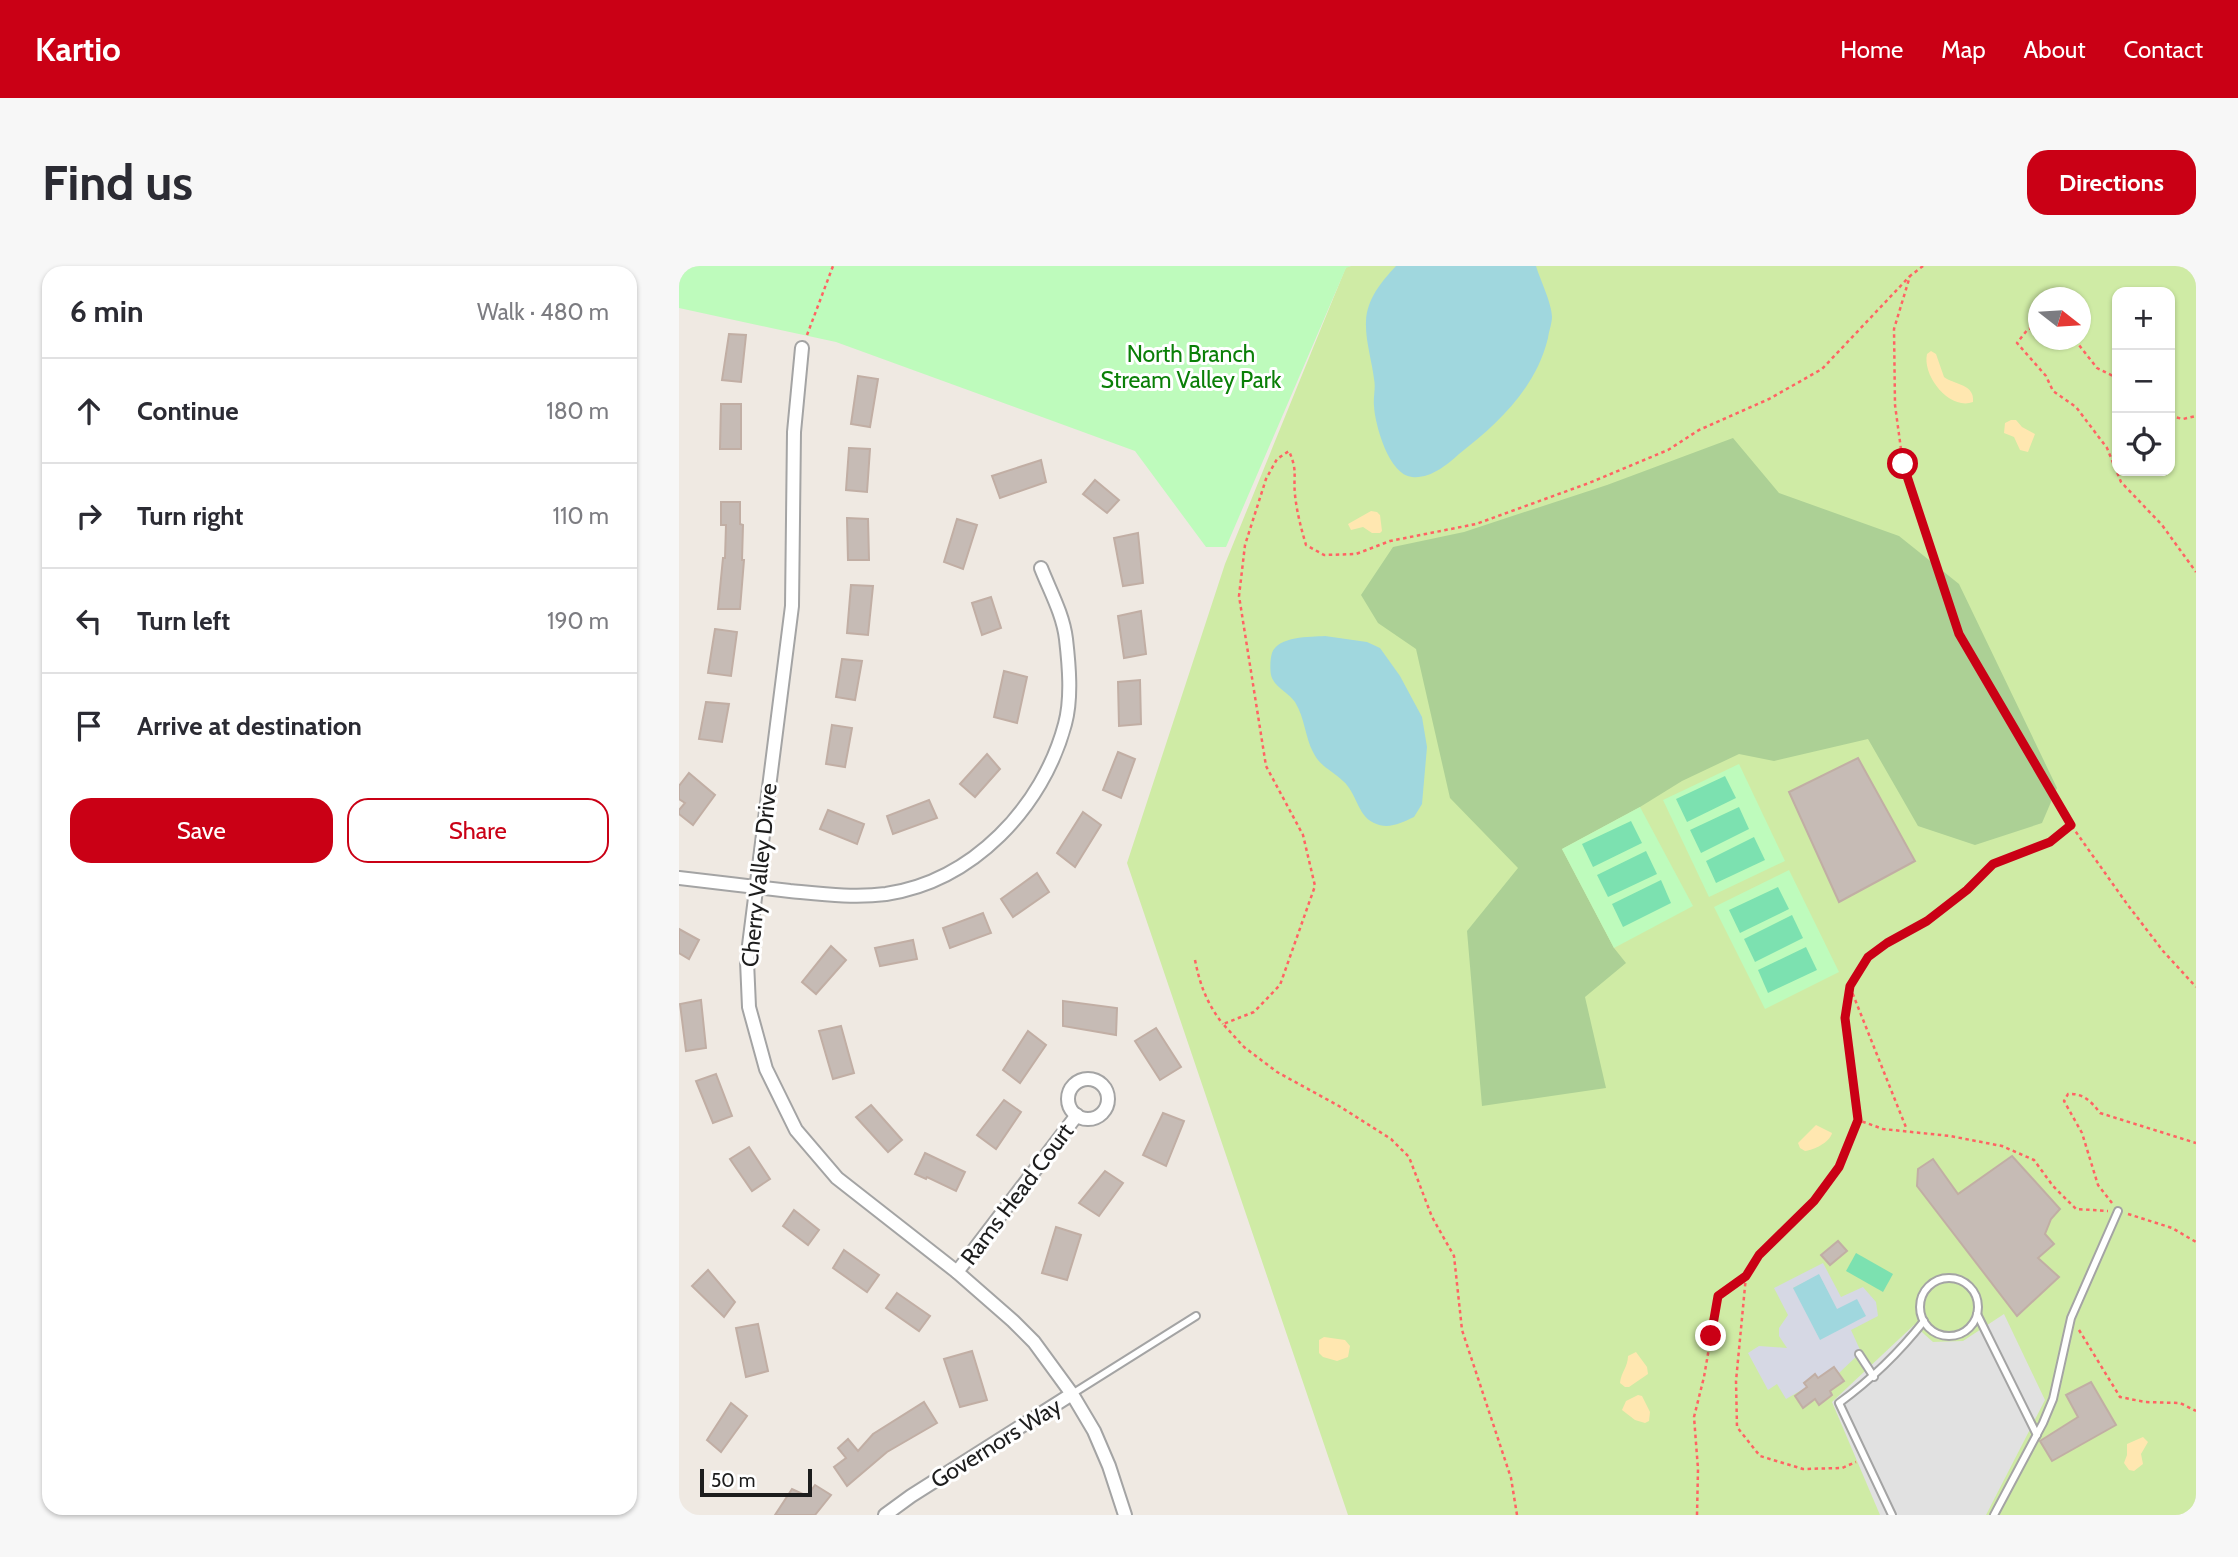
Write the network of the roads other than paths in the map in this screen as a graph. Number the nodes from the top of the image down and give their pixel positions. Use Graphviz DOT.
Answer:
graph roads {
  1 [pos="802,348"];
  2 [pos="1041,568"];
  3 [pos="679,878"];
  4 [pos="755,887"];
  5 [pos="1077,1115"];
  6 [pos="2118,1211"];
  7 [pos="957,1272"];
  8 [pos="1977,1314"];
  9 [pos="1196,1316"];
  10 [pos="1924,1321"];
  11 [pos="1859,1354"];
  12 [pos="1874,1377"];
  13 [pos="1072,1394"];
  14 [pos="2036,1435"];
  15 [pos="885,1515"];
  16 [pos="1125,1515"];
  17 [pos="1892,1515"];
  18 [pos="1994,1515"];
  1 -- 4 [label="street, Cherry Valley Drive"];
  2 -- 4 [label="street"];
  3 -- 4 [label="street"];
  4 -- 7 [label="street, Cherry Valley Drive"];
  5 -- 7 [label="street, Rams Head Court"];
  6 -- 14 [label="lane"];
  7 -- 13 [label="street, Cherry Valley Drive"];
  8 -- 10 [label="lane"];
  8 -- 10 [label="lane"];
  8 -- 14 [label="lane"];
  9 -- 13 [label="lane"];
  10 -- 12 [label="lane"];
  11 -- 12 [label="lane"];
  12 -- 17 [label="lane"];
  13 -- 15 [label="street, Governors Way"];
  13 -- 16 [label="street, Cherry Valley Drive"];
  14 -- 18 [label="lane"];
}
